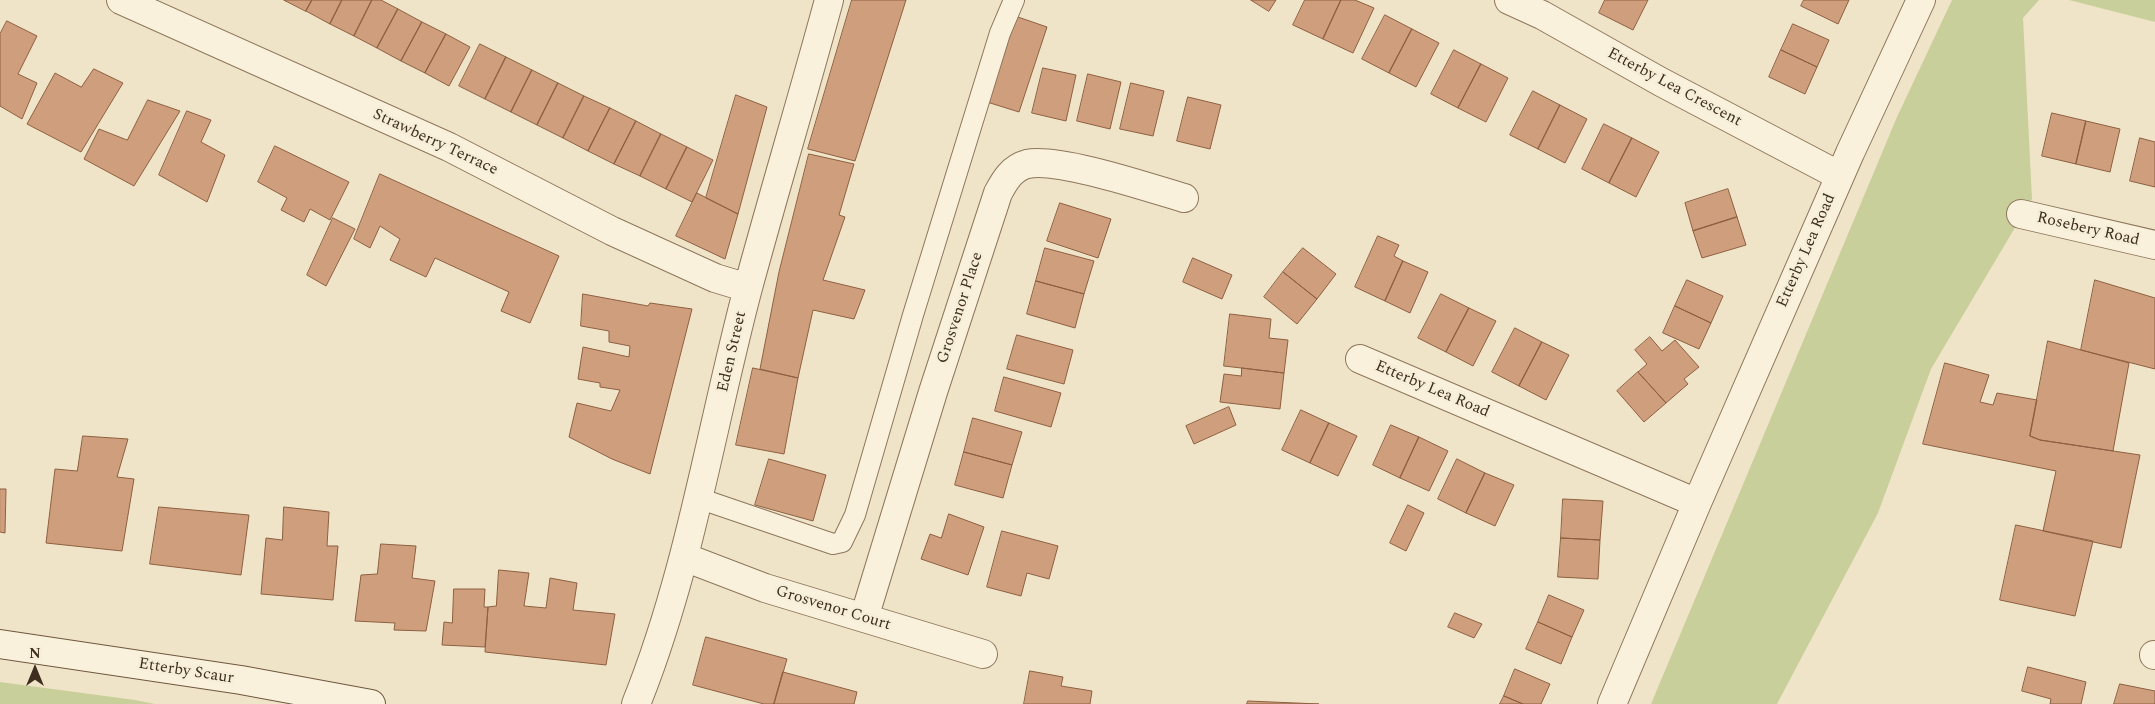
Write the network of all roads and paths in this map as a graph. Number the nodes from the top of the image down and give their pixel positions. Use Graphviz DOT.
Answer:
graph roads {
  1 [pos="121,0"];
  2 [pos="829,0"];
  3 [pos="1014,0"];
  4 [pos="1509,0"];
  5 [pos="1921,0"];
  6 [pos="1546,8"];
  7 [pos="1840,176"];
  8 [pos="1184,198"];
  9 [pos="2021,214"];
  10 [pos="2155,245"];
  11 [pos="748,288"];
  12 [pos="1360,359"];
  13 [pos="698,498"];
  14 [pos="1697,503"];
  15 [pos="684,557"];
  16 [pos="864,618"];
  17 [pos="0,644"];
  18 [pos="983,654"];
  19 [pos="370,704"];
  20 [pos="636,704"];
  21 [pos="1612,704"];
  1 -- 11 [label="street, Strawberry Terrace"];
  2 -- 11 [label="street, Eden Street"];
  3 -- 13 [label="lane"];
  4 -- 6 [label="street, Etterby Lea Crescent"];
  5 -- 7 [label="street, Etterby Lea Road"];
  6 -- 7 [label="street, Etterby Lea Crescent"];
  7 -- 14 [label="street, Etterby Lea Road"];
  8 -- 16 [label="street, Grosvenor Place"];
  9 -- 10 [label="street, Rosebery Road"];
  11 -- 13 [label="street, Eden Street"];
  12 -- 14 [label="street, Etterby Lea Road"];
  13 -- 15 [label="street, Eden Street"];
  14 -- 21 [label="street, Etterby Lea Road"];
  15 -- 16 [label="street, Grosvenor Court"];
  15 -- 20 [label="street, Eden Street"];
  16 -- 18 [label="street, Grosvenor Court"];
  17 -- 19 [label="street, Etterby Scaur"];
}
